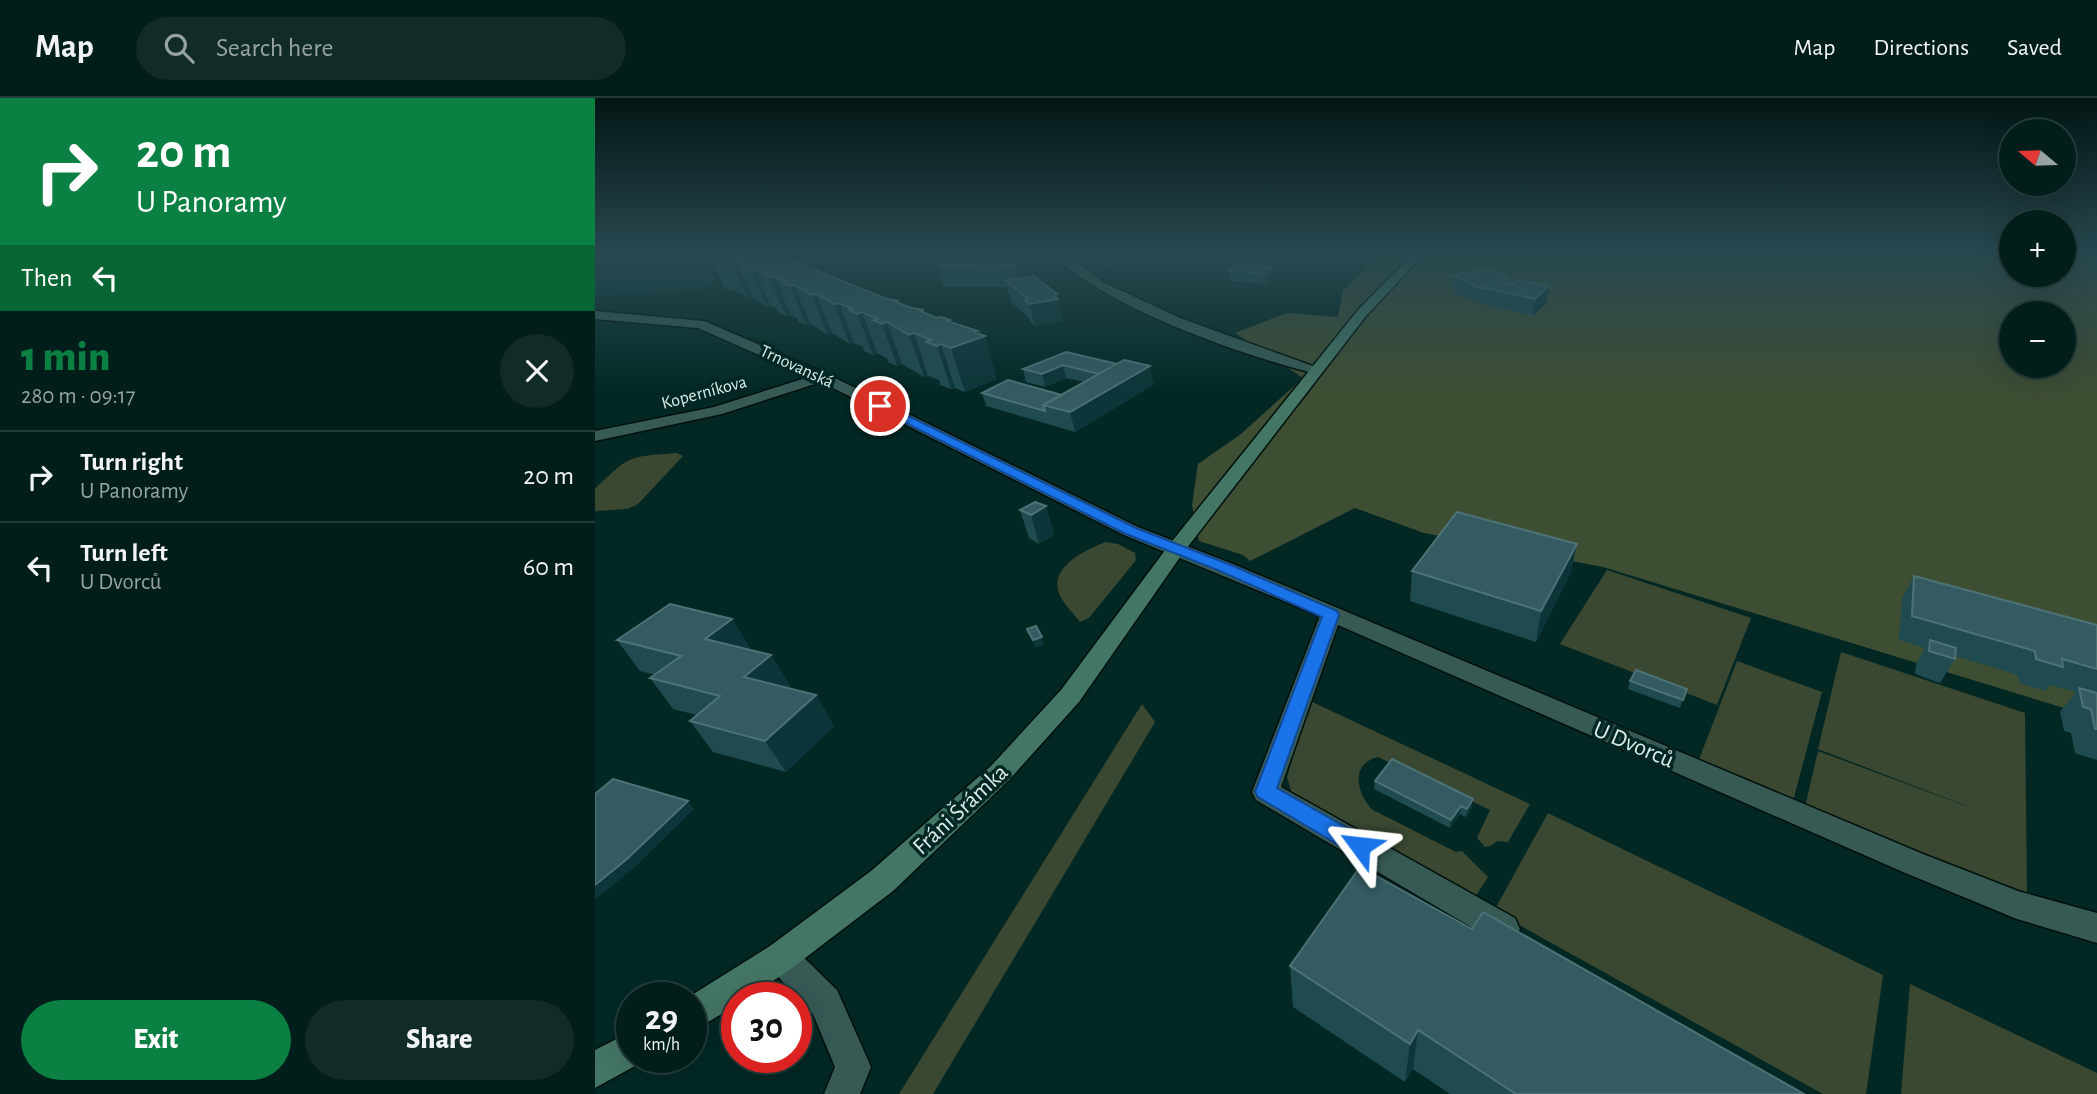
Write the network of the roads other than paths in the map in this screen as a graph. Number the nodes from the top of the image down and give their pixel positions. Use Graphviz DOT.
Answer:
graph roads {
  1 [pos="1130,299"];
  2 [pos="1375,299"];
  3 [pos="595,315"];
  4 [pos="1317,370"];
  5 [pos="822,377"];
  6 [pos="595,436"];
  7 [pos="1176,548"];
  8 [pos="1331,615"];
  9 [pos="2097,928"];
  10 [pos="1526,942"];
  11 [pos="781,957"];
  12 [pos="707,1005"];
  13 [pos="616,1058"];
  14 [pos="595,1070"];
  15 [pos="842,1094"];
  1 -- 4 [label="street"];
  2 -- 4 [label="street, Fráni Šrámka"];
  3 -- 5 [label="street, Trnovanská"];
  4 -- 7 [label="street, Fráni Šrámka"];
  5 -- 6 [label="street, Koperníkova"];
  5 -- 7 [label="street, Trnovanská"];
  7 -- 8 [label="street, U Dvorců"];
  7 -- 11 [label="street, Fráni Šrámka"];
  8 -- 9 [label="street, U Dvorců"];
  8 -- 10 [label="street"];
  11 -- 12 [label="street, Fráni Šrámka"];
  11 -- 15 [label="street"];
  13 -- 14 [label="street"];
}
